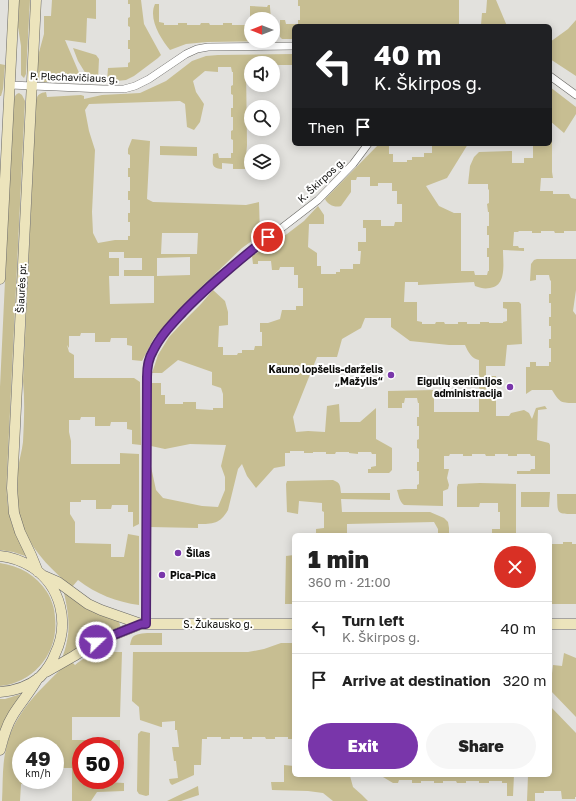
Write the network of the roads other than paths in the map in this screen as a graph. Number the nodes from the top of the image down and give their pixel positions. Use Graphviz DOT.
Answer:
graph roads {
  1 [pos="14,0"];
  2 [pos="36,0"];
  3 [pos="292,46"];
  4 [pos="552,77"];
  5 [pos="10,85"];
  6 [pos="31,86"];
  7 [pos="576,94"];
  8 [pos="366,146"];
  9 [pos="0,279"];
  10 [pos="0,556"];
  11 [pos="40,573"];
  12 [pos="144,624"];
  13 [pos="292,624"];
  14 [pos="552,624"];
  15 [pos="576,624"];
  16 [pos="40,676"];
  17 [pos="0,692"];
  18 [pos="0,750"];
  1 -- 5 [label="main road"];
  2 -- 6 [label="main road, Šiaurės pr."];
  3 -- 6 [label="street, P. Plechavičiaus g."];
  4 -- 7 [label="street"];
  5 -- 6 [label="street, P. Plechavičiaus g."];
  5 -- 9 [label="main road"];
  6 -- 11 [label="main road, Šiaurės pr."];
  8 -- 12 [label="street, K. Škirpos g."];
  10 -- 11 [label="main road, S. Žukausko g."];
  11 -- 12 [label="main road, S. Žukausko g."];
  11 -- 16 [label="main road"];
  12 -- 13 [label="main road, S. Žukausko g."];
  12 -- 16 [label="main road, S. Žukausko g."];
  14 -- 15 [label="main road"];
  16 -- 17 [label="main road, S. Žukausko g."];
  16 -- 18 [label="main road"];
}
